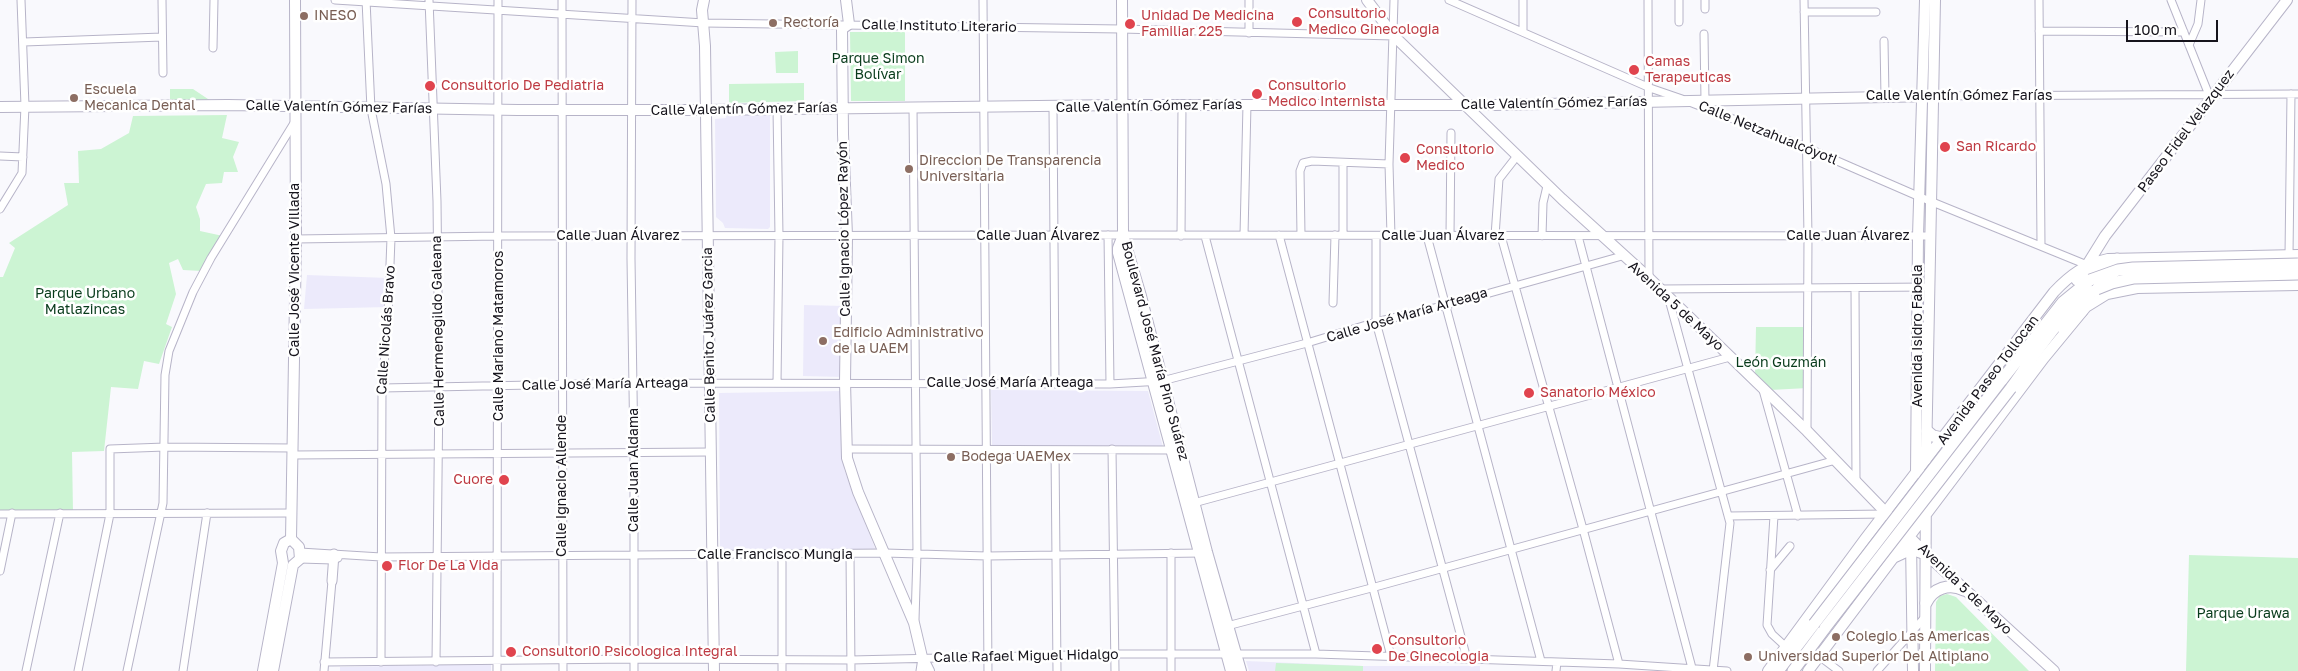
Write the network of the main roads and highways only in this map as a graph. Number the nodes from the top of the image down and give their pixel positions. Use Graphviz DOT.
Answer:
graph roads {
  1 [pos="295,0"];
  2 [pos="704,0"];
  3 [pos="846,0"];
  4 [pos="1122,0"];
  5 [pos="1367,0"];
  6 [pos="1925,0"];
  7 [pos="1935,0"];
  8 [pos="2287,0"];
  9 [pos="1929,97"];
  10 [pos="1464,104"];
  11 [pos="1121,105"];
  12 [pos="0,107"];
  13 [pos="294,107"];
  14 [pos="843,108"];
  15 [pos="705,110"];
  16 [pos="1123,235"];
  17 [pos="2293,255"];
  18 [pos="2232,256"];
  19 [pos="2117,259"];
  20 [pos="2298,263"];
  21 [pos="2087,265"];
  22 [pos="2298,274"];
  23 [pos="2094,284"];
  24 [pos="2295,284"];
  25 [pos="2226,286"];
  26 [pos="1141,296"];
  27 [pos="1130,298"];
  28 [pos="2063,302"];
  29 [pos="2082,310"];
  30 [pos="2043,345"];
  31 [pos="1157,382"];
  32 [pos="2006,384"];
  33 [pos="1927,431"];
  34 [pos="1941,442"];
  35 [pos="1926,460"];
  36 [pos="1963,466"];
  37 [pos="1916,473"];
  38 [pos="1886,514"];
  39 [pos="1926,515"];
  40 [pos="1911,536"];
  41 [pos="291,539"];
  42 [pos="1865,539"];
  43 [pos="1911,549"];
  44 [pos="1203,553"];
  45 [pos="1926,554"];
  46 [pos="1894,558"];
  47 [pos="294,560"];
  48 [pos="1964,590"];
  49 [pos="1926,603"];
  50 [pos="1819,626"];
  51 [pos="1231,654"];
  52 [pos="926,670"];
  53 [pos="263,671"];
  54 [pos="273,671"];
  55 [pos="714,671"];
  56 [pos="1231,671"];
  57 [pos="1240,671"];
  58 [pos="1768,671"];
  59 [pos="1778,671"];
  60 [pos="1793,671"];
  61 [pos="1808,671"];
  62 [pos="1912,671"];
  63 [pos="1925,671"];
  64 [pos="2054,671"];
  1 -- 13 [label="main road, Calle José Vicente Villada"];
  2 -- 15 [label="main road, Calle Benito Juárez Garcia"];
  3 -- 14 [label="main road, Calle Ignacio López Rayón"];
  4 -- 11 [label="main road"];
  5 -- 10 [label="main road, Avenida 5 de Mayo"];
  6 -- 9 [label="main road, Avenida Isidro Fabela"];
  7 -- 9 [label="main road, Avenida Isidro Fabela"];
  8 -- 21 [label="main road, Paseo Fidel Velazquez"];
  9 -- 10 [label="main road, Calle Valentín Gómez Farías"];
  9 -- 33 [label="main road, Avenida Isidro Fabela"];
  9 -- 37 [label="main road, Avenida Isidro Fabela"];
  10 -- 11 [label="main road, Calle Valentín Gómez Farías"];
  10 -- 38 [label="main road, Avenida 5 de Mayo"];
  11 -- 14 [label="main road, Calle Valentín Gómez Farías"];
  11 -- 16 [label="main road"];
  12 -- 13 [label="main road, Calle Valentín Gómez Farías"];
  13 -- 15 [label="main road, Calle Valentín Gómez Farías"];
  13 -- 41 [label="main road, Calle José Vicente Villada"];
  14 -- 15 [label="main road, Calle Valentín Gómez Farías"];
  14 -- 52 [label="main road, Calle Ignacio López Rayón"];
  15 -- 55 [label="main road, Calle Benito Juárez Garcia"];
  16 -- 26 [label="main road, Boulevard José María Pino Suárez"];
  16 -- 27 [label="main road, Boulevard José María Pino Suárez"];
  17 -- 18 [label="main road, Avenida Paseo Tollocan"];
  17 -- 20 [label="main road"];
  18 -- 19 [label="main road, Avenida Paseo Tollocan"];
  18 -- 25 [label="main road"];
  19 -- 21 [label="main road, Avenida Paseo Tollocan"];
  19 -- 28 [label="main road"];
  20 -- 23 [label="main road, Avenida Paseo Tollocan, bridge"];
  21 -- 34 [label="main road, Avenida Paseo Tollocan"];
  22 -- 23 [label="main road, Avenida Paseo Tollocan, bridge"];
  23 -- 28 [label="main road, Avenida Paseo Tollocan"];
  23 -- 30 [label="main road, Avenida Paseo Tollocan"];
  24 -- 25 [label="main road"];
  25 -- 29 [label="main road"];
  26 -- 27 [label="main road"];
  26 -- 31 [label="main road, Boulevard José María Pino Suárez"];
  27 -- 31 [label="main road, Boulevard José María Pino Suárez"];
  28 -- 32 [label="main road, Avenida Paseo Tollocan"];
  29 -- 30 [label="main road"];
  29 -- 36 [label="main road"];
  30 -- 32 [label="main road, Avenida Paseo Tollocan"];
  31 -- 44 [label="main road, Boulevard José María Pino Suárez"];
  32 -- 50 [label="main road, Avenida Paseo Tollocan, bridge"];
  33 -- 34 [label="main road"];
  33 -- 35 [label="main road, Avenida Isidro Fabela"];
  34 -- 35 [label="main road, Avenida Paseo Tollocan"];
  34 -- 36 [label="main road"];
  35 -- 37 [label="main road, Avenida Paseo Tollocan"];
  35 -- 39 [label="main road, Avenida Isidro Fabela"];
  36 -- 39 [label="main road"];
  37 -- 38 [label="main road, Avenida Paseo Tollocan"];
  37 -- 40 [label="main road, Avenida Isidro Fabela"];
  38 -- 40 [label="main road, Avenida 5 de Mayo"];
  38 -- 42 [label="main road, Avenida Paseo Tollocan"];
  39 -- 40 [label="main road"];
  39 -- 45 [label="main road, Avenida Isidro Fabela"];
  40 -- 43 [label="main road, Avenida Isidro Fabela"];
  40 -- 45 [label="main road, Avenida 5 de Mayo"];
  40 -- 46 [label="main road"];
  41 -- 47 [label="main road"];
  41 -- 47 [label="main road"];
  42 -- 46 [label="main road"];
  42 -- 58 [label="main road, Avenida Paseo Tollocan"];
  43 -- 45 [label="main road"];
  43 -- 46 [label="main road"];
  43 -- 62 [label="main road, Avenida Isidro Fabela"];
  44 -- 51 [label="main road, Boulevard José María Pino Suárez"];
  44 -- 51 [label="main road, Boulevard José María Pino Suárez"];
  45 -- 48 [label="main road, Avenida 5 de Mayo"];
  45 -- 49 [label="main road, Avenida Isidro Fabela"];
  46 -- 61 [label="main road"];
  47 -- 53 [label="main road"];
  47 -- 54 [label="main road"];
  48 -- 49 [label="main road"];
  48 -- 64 [label="main road, Avenida 5 de Mayo"];
  49 -- 63 [label="main road, Avenida Isidro Fabela"];
  50 -- 59 [label="main road, Avenida Paseo Tollocan"];
  50 -- 60 [label="main road, Avenida Paseo Tollocan"];
  51 -- 56 [label="main road, Boulevard José María Pino Suárez"];
  51 -- 57 [label="main road, Boulevard José María Pino Suárez"];
}
